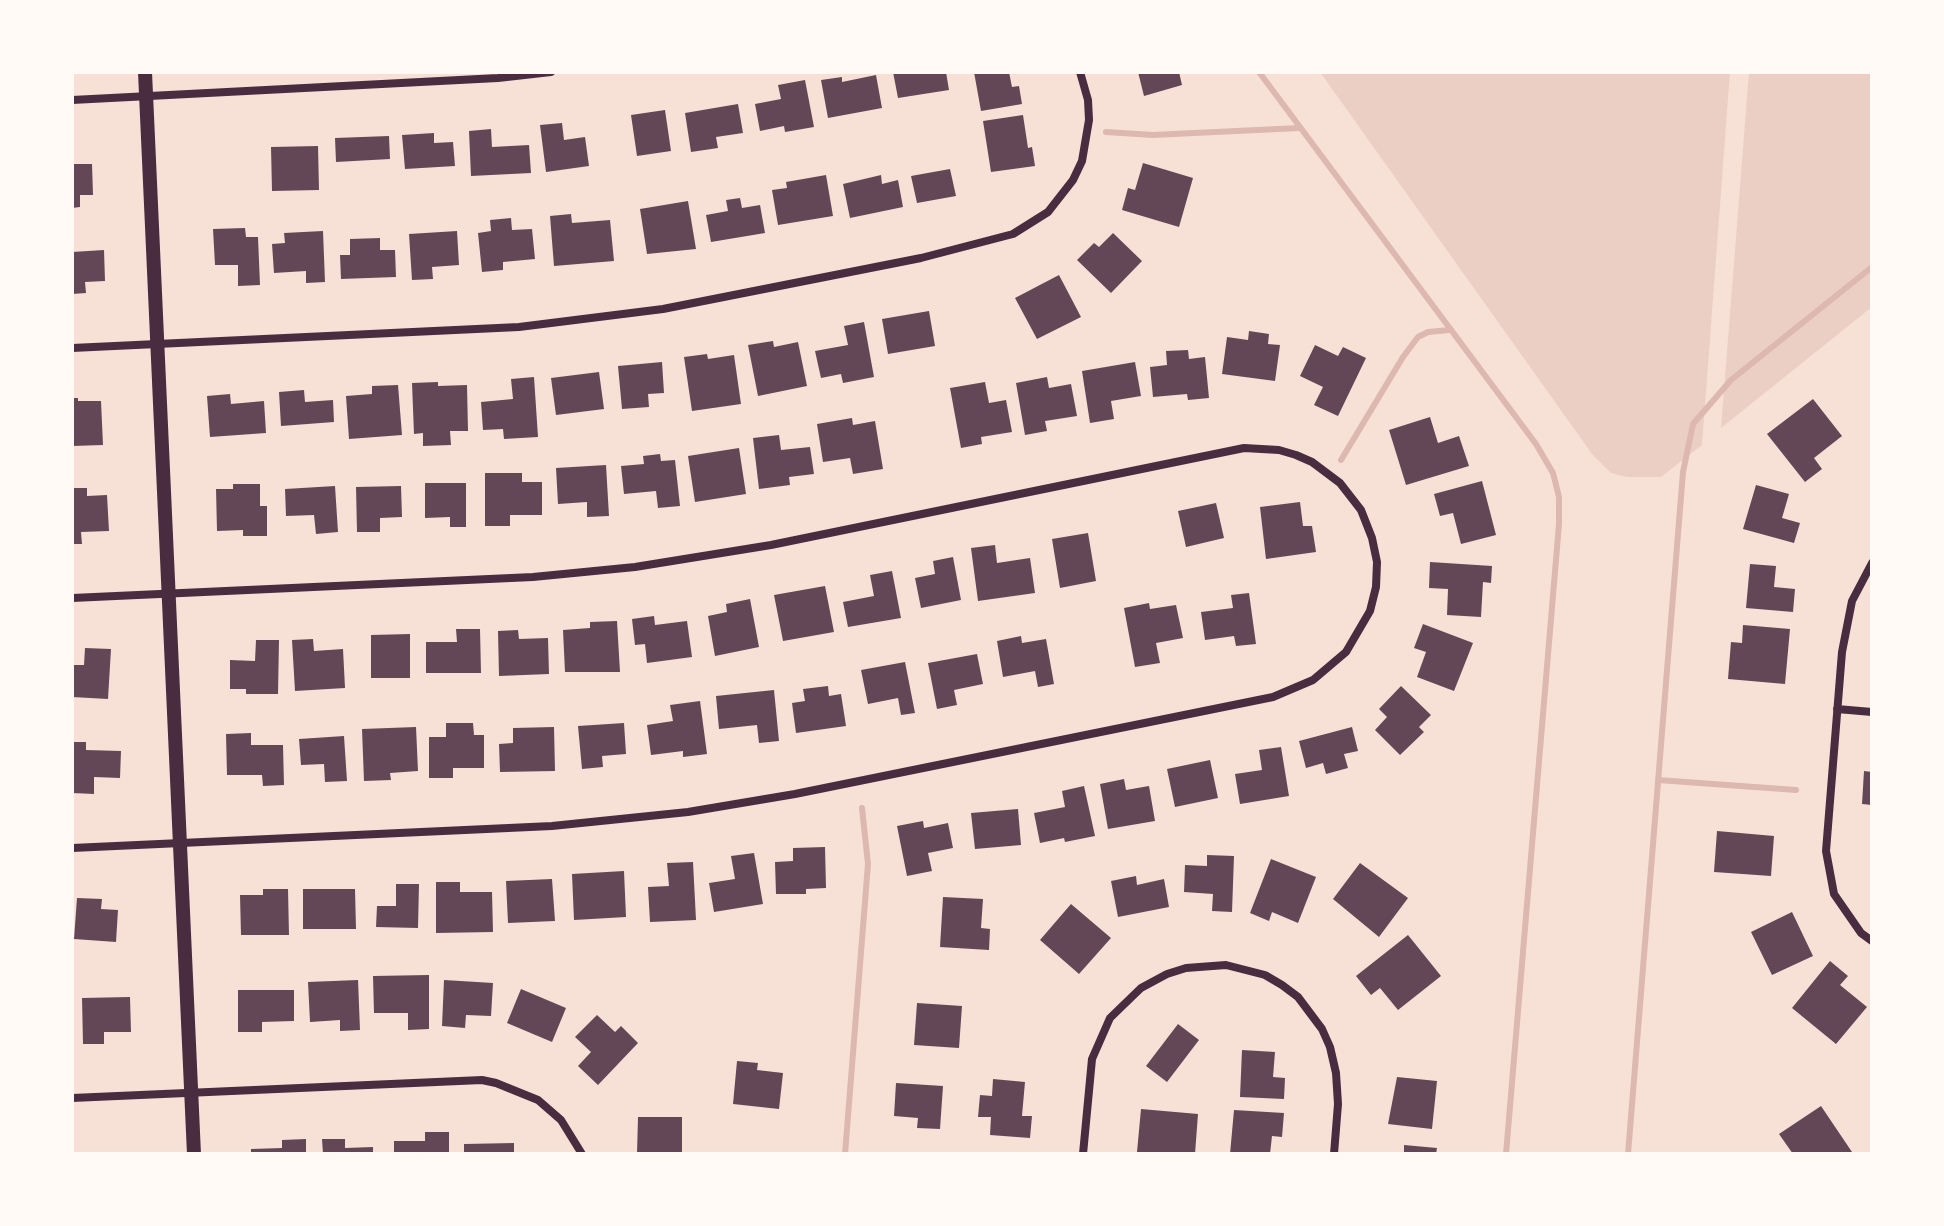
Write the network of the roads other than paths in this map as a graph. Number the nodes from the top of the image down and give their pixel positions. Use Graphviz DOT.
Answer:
graph roads {
  1 [pos="145,72"];
  2 [pos="551,72"];
  3 [pos="1080,72"];
  4 [pos="146,95"];
  5 [pos="72,100"];
  6 [pos="156,342"];
  7 [pos="72,348"];
  8 [pos="1872,563"];
  9 [pos="169,594"];
  10 [pos="72,598"];
  11 [pos="1837,709"];
  12 [pos="1872,712"];
  13 [pos="180,843"];
  14 [pos="72,848"];
  15 [pos="1872,941"];
  16 [pos="191,1094"];
  17 [pos="72,1098"];
  18 [pos="194,1154"];
  19 [pos="582,1154"];
  20 [pos="1083,1154"];
  21 [pos="1334,1154"];
  1 -- 4 [label="street"];
  2 -- 4 [label="street"];
  3 -- 6 [label="street"];
  4 -- 5 [label="street"];
  4 -- 6 [label="street"];
  6 -- 7 [label="street"];
  6 -- 9 [label="street"];
  8 -- 11 [label="street"];
  9 -- 10 [label="street"];
  9 -- 13 [label="street"];
  9 -- 13 [label="street"];
  11 -- 12 [label="street"];
  11 -- 15 [label="street"];
  13 -- 14 [label="street"];
  13 -- 16 [label="street"];
  16 -- 17 [label="street"];
  16 -- 18 [label="street"];
  16 -- 19 [label="street"];
  20 -- 21 [label="street"];
}
